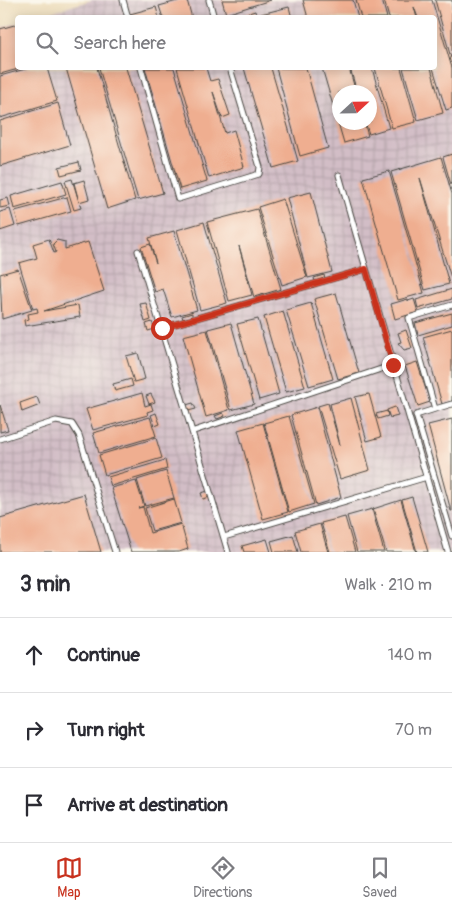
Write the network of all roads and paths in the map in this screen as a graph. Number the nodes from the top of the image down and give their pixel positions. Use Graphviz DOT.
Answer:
graph roads {
  1 [pos="123,0"];
  2 [pos="209,0"];
  3 [pos="127,15"];
  4 [pos="213,15"];
  5 [pos="143,70"];
  6 [pos="231,70"];
  7 [pos="339,175"];
  8 [pos="138,251"];
  9 [pos="366,269"];
  10 [pos="452,305"];
  11 [pos="162,328"];
  12 [pos="393,365"];
  13 [pos="452,404"];
  14 [pos="435,409"];
  15 [pos="194,431"];
  16 [pos="0,439"];
  17 [pos="428,477"];
  18 [pos="452,536"];
  19 [pos="224,537"];
  20 [pos="115,552"];
  21 [pos="228,552"];
  22 [pos="448,552"];
  1 -- 3 [label="lane"];
  2 -- 4 [label="lane"];
  5 -- 6 [label="lane"];
  7 -- 9 [label="lane"];
  8 -- 11 [label="lane"];
  9 -- 11 [label="lane"];
  9 -- 12 [label="lane"];
  10 -- 14 [label="lane"];
  11 -- 15 [label="lane"];
  12 -- 15 [label="lane"];
  12 -- 17 [label="lane"];
  13 -- 14 [label="lane"];
  14 -- 18 [label="lane"];
  15 -- 19 [label="lane"];
  16 -- 20 [label="lane"];
  17 -- 19 [label="lane"];
  17 -- 22 [label="lane"];
  19 -- 21 [label="lane"];
}
